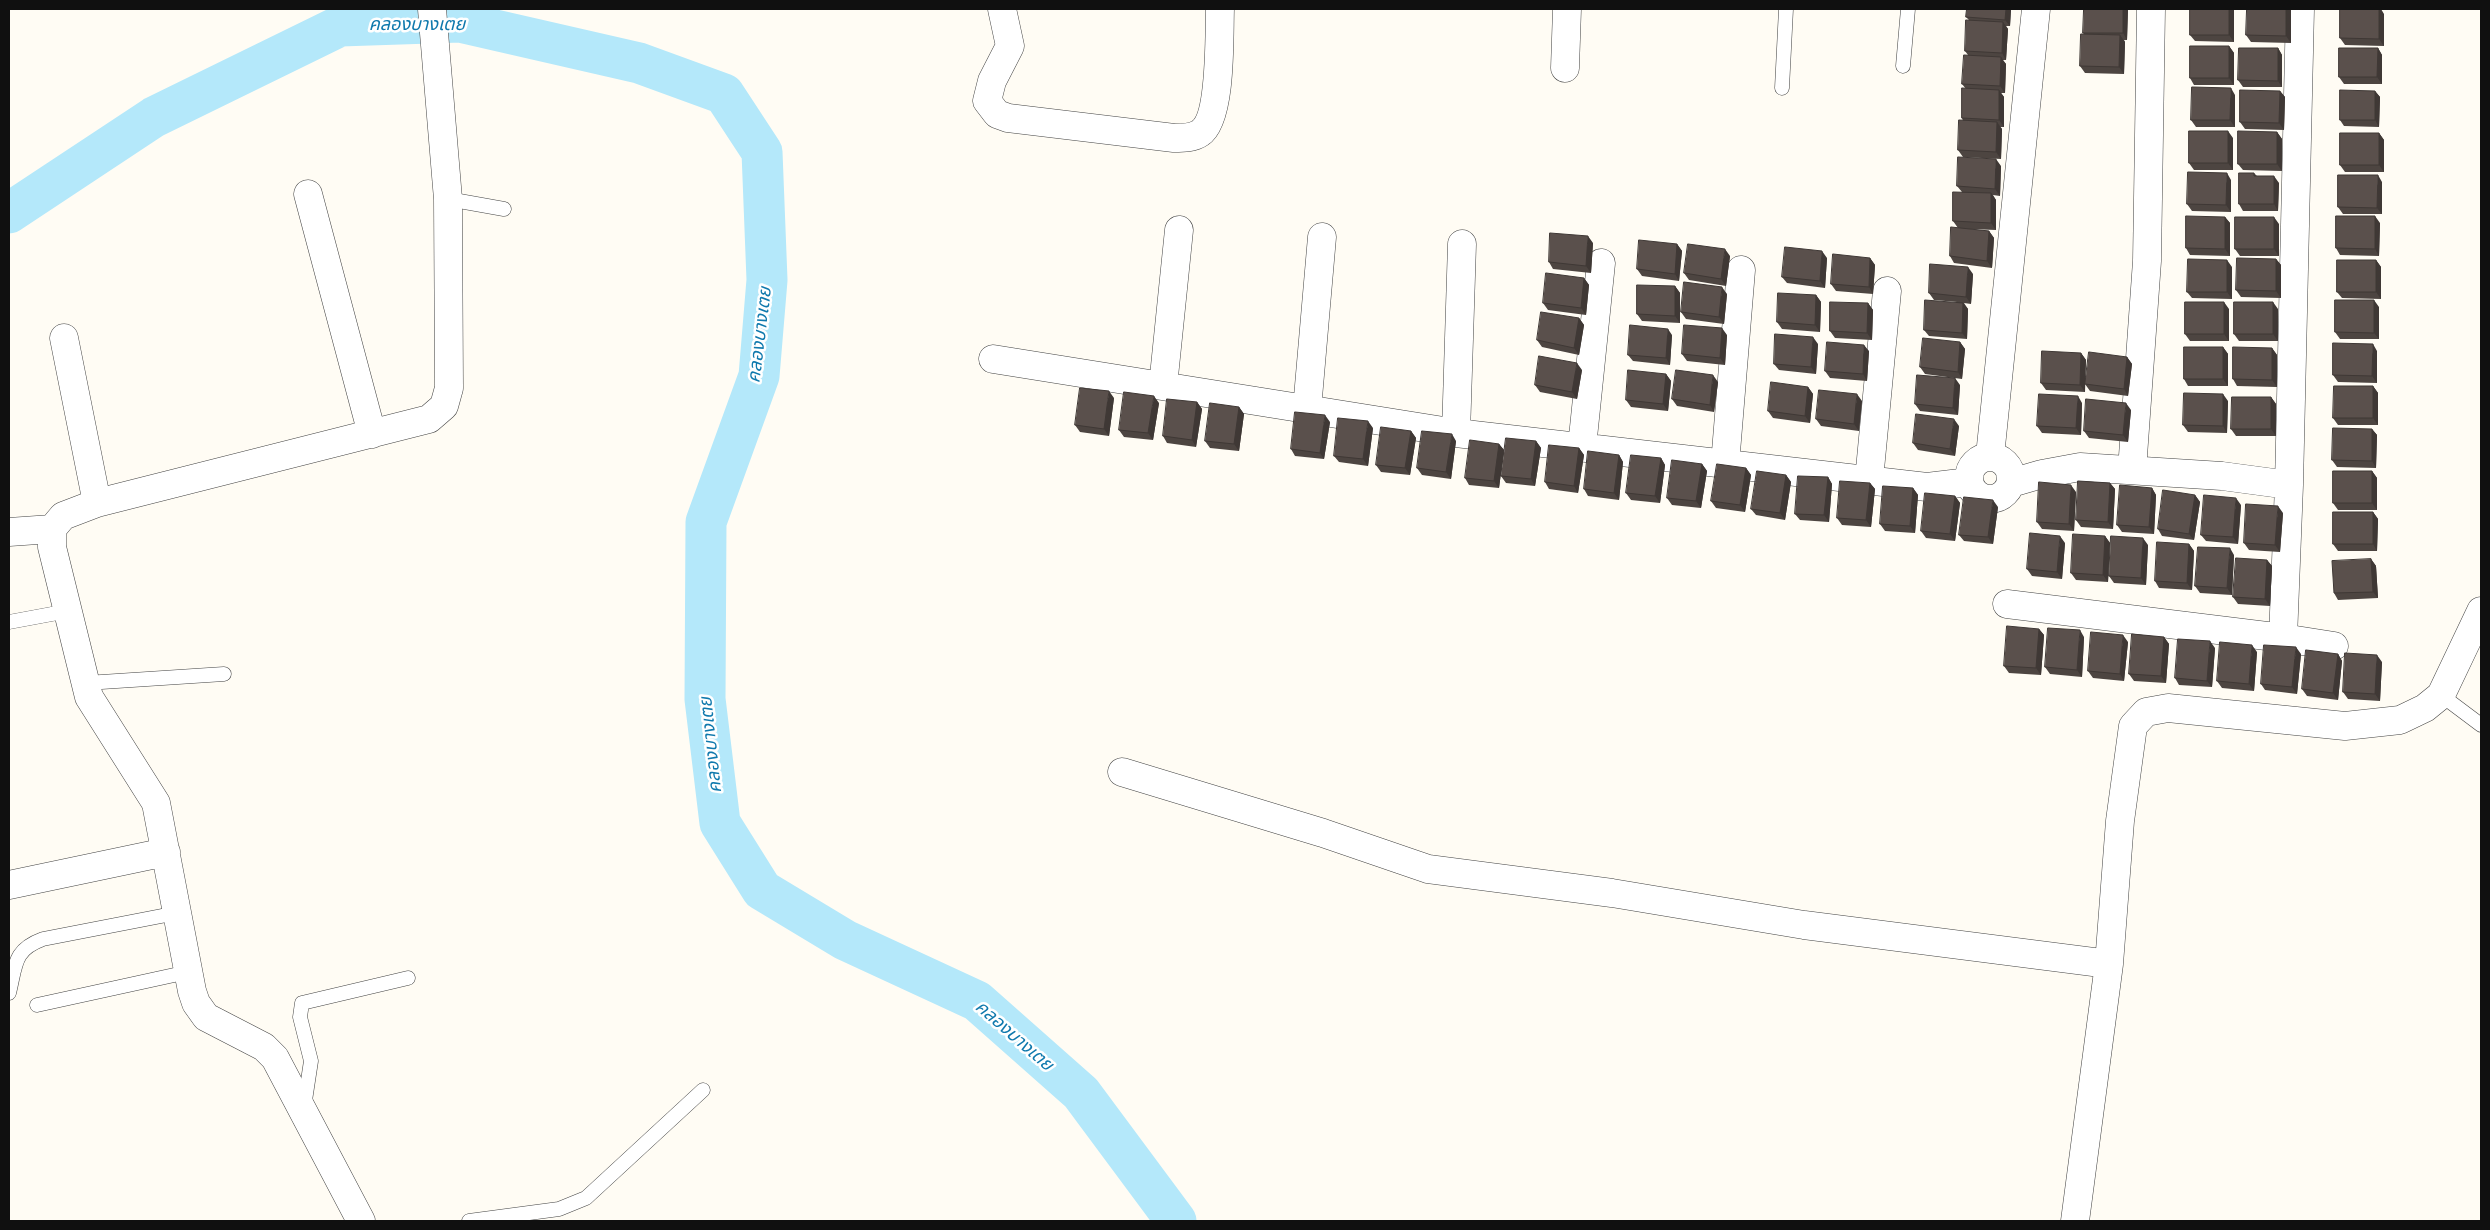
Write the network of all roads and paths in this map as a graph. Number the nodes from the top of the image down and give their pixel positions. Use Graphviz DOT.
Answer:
graph roads {
  1 [pos="432,9"];
  2 [pos="1002,9"];
  3 [pos="1220,9"];
  4 [pos="1567,9"];
  5 [pos="1786,9"];
  6 [pos="1908,9"];
  7 [pos="2036,9"];
  8 [pos="2152,9"];
  9 [pos="2300,9"];
  10 [pos="1903,66"];
  11 [pos="1565,68"];
  12 [pos="1782,88"];
  13 [pos="308,194"];
  14 [pos="448,199"];
  15 [pos="504,209"];
  16 [pos="1179,230"];
  17 [pos="1322,237"];
  18 [pos="1462,244"];
  19 [pos="1601,263"];
  20 [pos="1741,270"];
  21 [pos="1888,291"];
  22 [pos="64,338"];
  23 [pos="993,359"];
  24 [pos="1163,386"];
  25 [pos="1306,409"];
  26 [pos="1456,433"];
  27 [pos="372,434"];
  28 [pos="1582,447"];
  29 [pos="1990,456"];
  30 [pos="1725,464"];
  31 [pos="2132,470"];
  32 [pos="1869,480"];
  33 [pos="1969,482"];
  34 [pos="2011,483"];
  35 [pos="2289,485"];
  36 [pos="97,503"];
  37 [pos="52,529"];
  38 [pos="9,532"];
  39 [pos="2006,604"];
  40 [pos="2481,611"];
  41 [pos="68,612"];
  42 [pos="9,622"];
  43 [pos="2283,638"];
  44 [pos="2334,646"];
  45 [pos="224,674"];
  46 [pos="86,683"];
  47 [pos="2441,694"];
  48 [pos="2481,725"];
  49 [pos="1122,772"];
  50 [pos="166,852"];
  51 [pos="9,885"];
  52 [pos="177,913"];
  53 [pos="2110,964"];
  54 [pos="188,972"];
  55 [pos="408,978"];
  56 [pos="9,993"];
  57 [pos="37,1004"];
  58 [pos="703,1090"];
  59 [pos="304,1110"];
  60 [pos="361,1221"];
  61 [pos="469,1221"];
  62 [pos="2075,1221"];
  1 -- 14 [label="street"];
  2 -- 3 [label="street"];
  4 -- 11 [label="street"];
  5 -- 12 [label="lane"];
  6 -- 10 [label="lane"];
  7 -- 29 [label="street"];
  8 -- 31 [label="street"];
  9 -- 35 [label="street"];
  13 -- 27 [label="street"];
  14 -- 15 [label="lane"];
  14 -- 27 [label="street"];
  16 -- 24 [label="street"];
  17 -- 25 [label="street"];
  18 -- 26 [label="street"];
  19 -- 28 [label="street"];
  20 -- 30 [label="street"];
  21 -- 32 [label="street"];
  22 -- 36 [label="street"];
  23 -- 24 [label="street"];
  24 -- 25 [label="street"];
  25 -- 26 [label="street"];
  26 -- 28 [label="street"];
  27 -- 36 [label="street"];
  28 -- 30 [label="street"];
  29 -- 33 [label="street"];
  29 -- 34 [label="street"];
  30 -- 32 [label="street"];
  31 -- 34 [label="street"];
  31 -- 35 [label="street"];
  32 -- 33 [label="street"];
  33 -- 34 [label="street"];
  35 -- 43 [label="street"];
  36 -- 37 [label="street"];
  37 -- 38 [label="street"];
  37 -- 41 [label="street"];
  39 -- 43 [label="street"];
  40 -- 47 [label="street"];
  41 -- 42 [label="lane"];
  41 -- 46 [label="street"];
  43 -- 44 [label="street"];
  45 -- 46 [label="lane"];
  46 -- 50 [label="street"];
  47 -- 48 [label="lane"];
  47 -- 53 [label="street"];
  49 -- 53 [label="street"];
  50 -- 51 [label="street"];
  50 -- 52 [label="street"];
  52 -- 54 [label="street"];
  52 -- 56 [label="lane"];
  53 -- 62 [label="street"];
  54 -- 57 [label="lane"];
  54 -- 59 [label="street"];
  55 -- 59 [label="lane"];
  58 -- 61 [label="lane"];
  59 -- 60 [label="street"];
}
